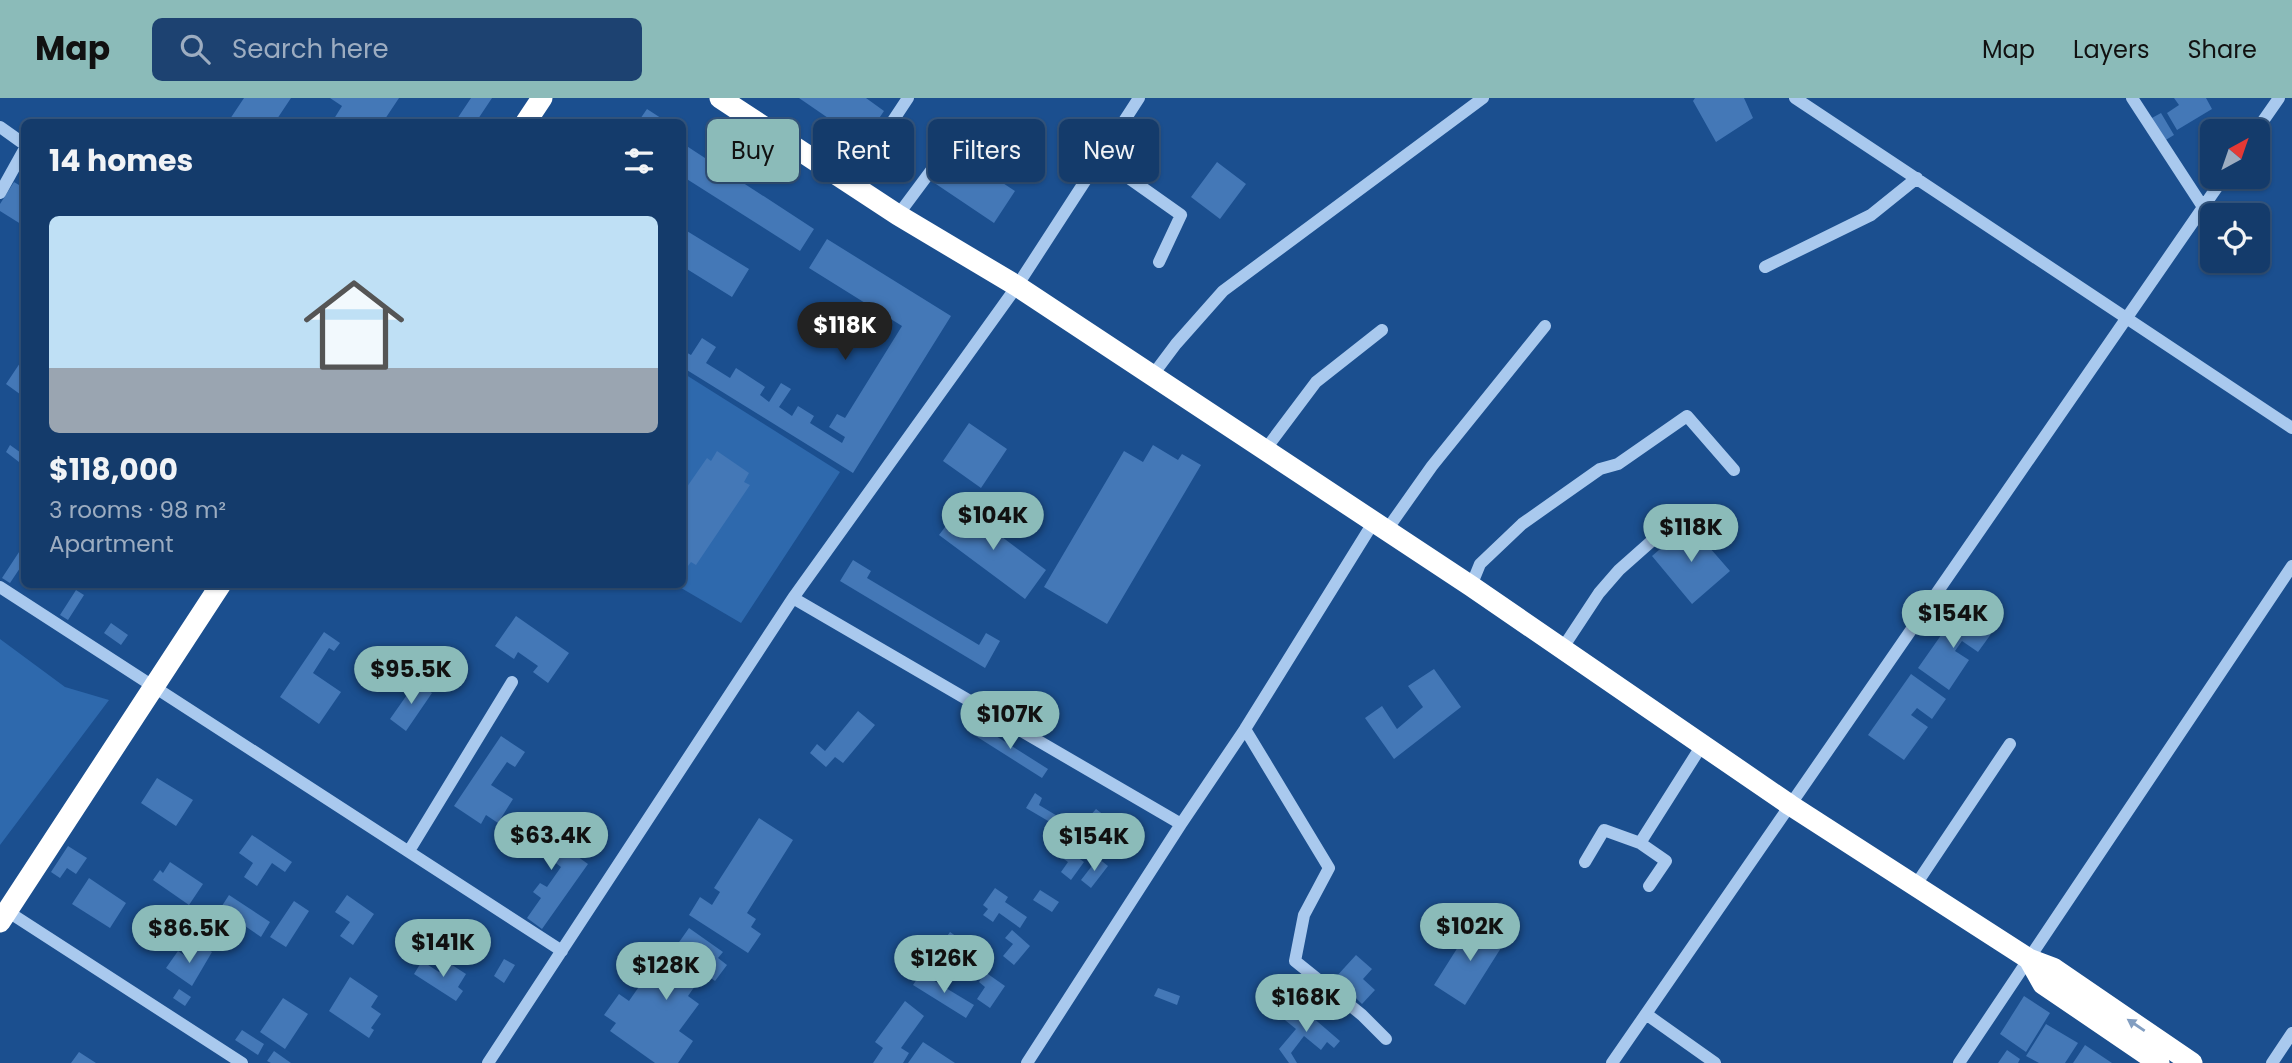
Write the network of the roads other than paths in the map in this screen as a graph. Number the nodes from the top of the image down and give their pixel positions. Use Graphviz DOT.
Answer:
graph roads {
  1 [pos="542,98"];
  2 [pos="908,98"];
  3 [pos="1139,98"];
  4 [pos="1483,98"];
  5 [pos="1795,98"];
  6 [pos="2132,98"];
  7 [pos="2278,98"];
  8 [pos="725,99"];
  9 [pos="528,119"];
  10 [pos="1125,119"];
  11 [pos="2264,119"];
  12 [pos="0,127"];
  13 [pos="21,142"];
  14 [pos="21,155"];
  15 [pos="928,175"];
  16 [pos="1917,178"];
  17 [pos="1083,182"];
  18 [pos="1134,182"];
  19 [pos="851,184"];
  20 [pos="0,193"];
  21 [pos="2200,203"];
  22 [pos="2200,211"];
  23 [pos="898,215"];
  24 [pos="1159,262"];
  25 [pos="1765,267"];
  26 [pos="1017,286"];
  27 [pos="2127,317"];
  28 [pos="1545,326"];
  29 [pos="1382,330"];
  30 [pos="1152,376"];
  31 [pos="2292,428"];
  32 [pos="1265,450"];
  33 [pos="1734,470"];
  34 [pos="1681,515"];
  35 [pos="1380,527"];
  36 [pos="2292,566"];
  37 [pos="1471,586"];
  38 [pos="0,587"];
  39 [pos="218,588"];
  40 [pos="793,598"];
  41 [pos="1563,649"];
  42 [pos="512,682"];
  43 [pos="154,687"];
  44 [pos="1245,729"];
  45 [pos="2010,744"];
  46 [pos="1702,745"];
  47 [pos="1790,805"];
  48 [pos="1181,824"];
  49 [pos="1640,843"];
  50 [pos="409,851"];
  51 [pos="1585,862"];
  52 [pos="1649,886"];
  53 [pos="1915,886"];
  54 [pos="4,917"];
  55 [pos="562,951"];
  56 [pos="2029,959"];
  57 [pos="1646,1014"];
  58 [pos="2292,1033"];
  59 [pos="1386,1039"];
  60 [pos="242,1063"];
  61 [pos="488,1063"];
  62 [pos="1027,1063"];
  63 [pos="1612,1063"];
  64 [pos="1715,1063"];
  65 [pos="1959,1063"];
  66 [pos="2159,1063"];
  67 [pos="2192,1063"];
  68 [pos="2272,1063"];
  1 -- 9 [label="highway"];
  2 -- 19 [label="street"];
  3 -- 10 [label="street"];
  4 -- 30 [label="street"];
  5 -- 16 [label="street"];
  6 -- 21 [label="street"];
  7 -- 11 [label="street"];
  8 -- 19 [label="highway"];
  12 -- 13 [label="street"];
  14 -- 20 [label="street"];
  15 -- 23 [label="street"];
  16 -- 25 [label="street"];
  16 -- 27 [label="street"];
  17 -- 26 [label="street"];
  18 -- 24 [label="street"];
  19 -- 23 [label="highway"];
  22 -- 27 [label="street"];
  23 -- 26 [label="highway"];
  26 -- 30 [label="highway"];
  26 -- 40 [label="street"];
  27 -- 31 [label="street"];
  27 -- 47 [label="street"];
  28 -- 35 [label="street"];
  29 -- 32 [label="street"];
  30 -- 32 [label="highway"];
  32 -- 35 [label="highway"];
  33 -- 37 [label="street"];
  34 -- 41 [label="street"];
  35 -- 37 [label="highway"];
  35 -- 44 [label="street"];
  36 -- 56 [label="street"];
  37 -- 41 [label="highway"];
  38 -- 43 [label="street"];
  39 -- 43 [label="highway"];
  40 -- 48 [label="street"];
  40 -- 55 [label="street"];
  41 -- 46 [label="highway"];
  42 -- 50 [label="street"];
  43 -- 50 [label="street"];
  43 -- 54 [label="highway"];
  44 -- 48 [label="street"];
  44 -- 59 [label="street"];
  45 -- 53 [label="street"];
  46 -- 47 [label="highway"];
  46 -- 49 [label="street"];
  47 -- 53 [label="highway"];
  47 -- 57 [label="street"];
  48 -- 62 [label="street"];
  49 -- 51 [label="street"];
  49 -- 52 [label="street"];
  50 -- 55 [label="street"];
  53 -- 56 [label="highway"];
  54 -- 60 [label="street"];
  55 -- 61 [label="street"];
  56 -- 65 [label="street"];
  56 -- 66 [label="highway"];
  67 -- 56 [label="highway, one-way"];
  57 -- 63 [label="street"];
  57 -- 64 [label="street"];
  58 -- 68 [label="street"];
}
